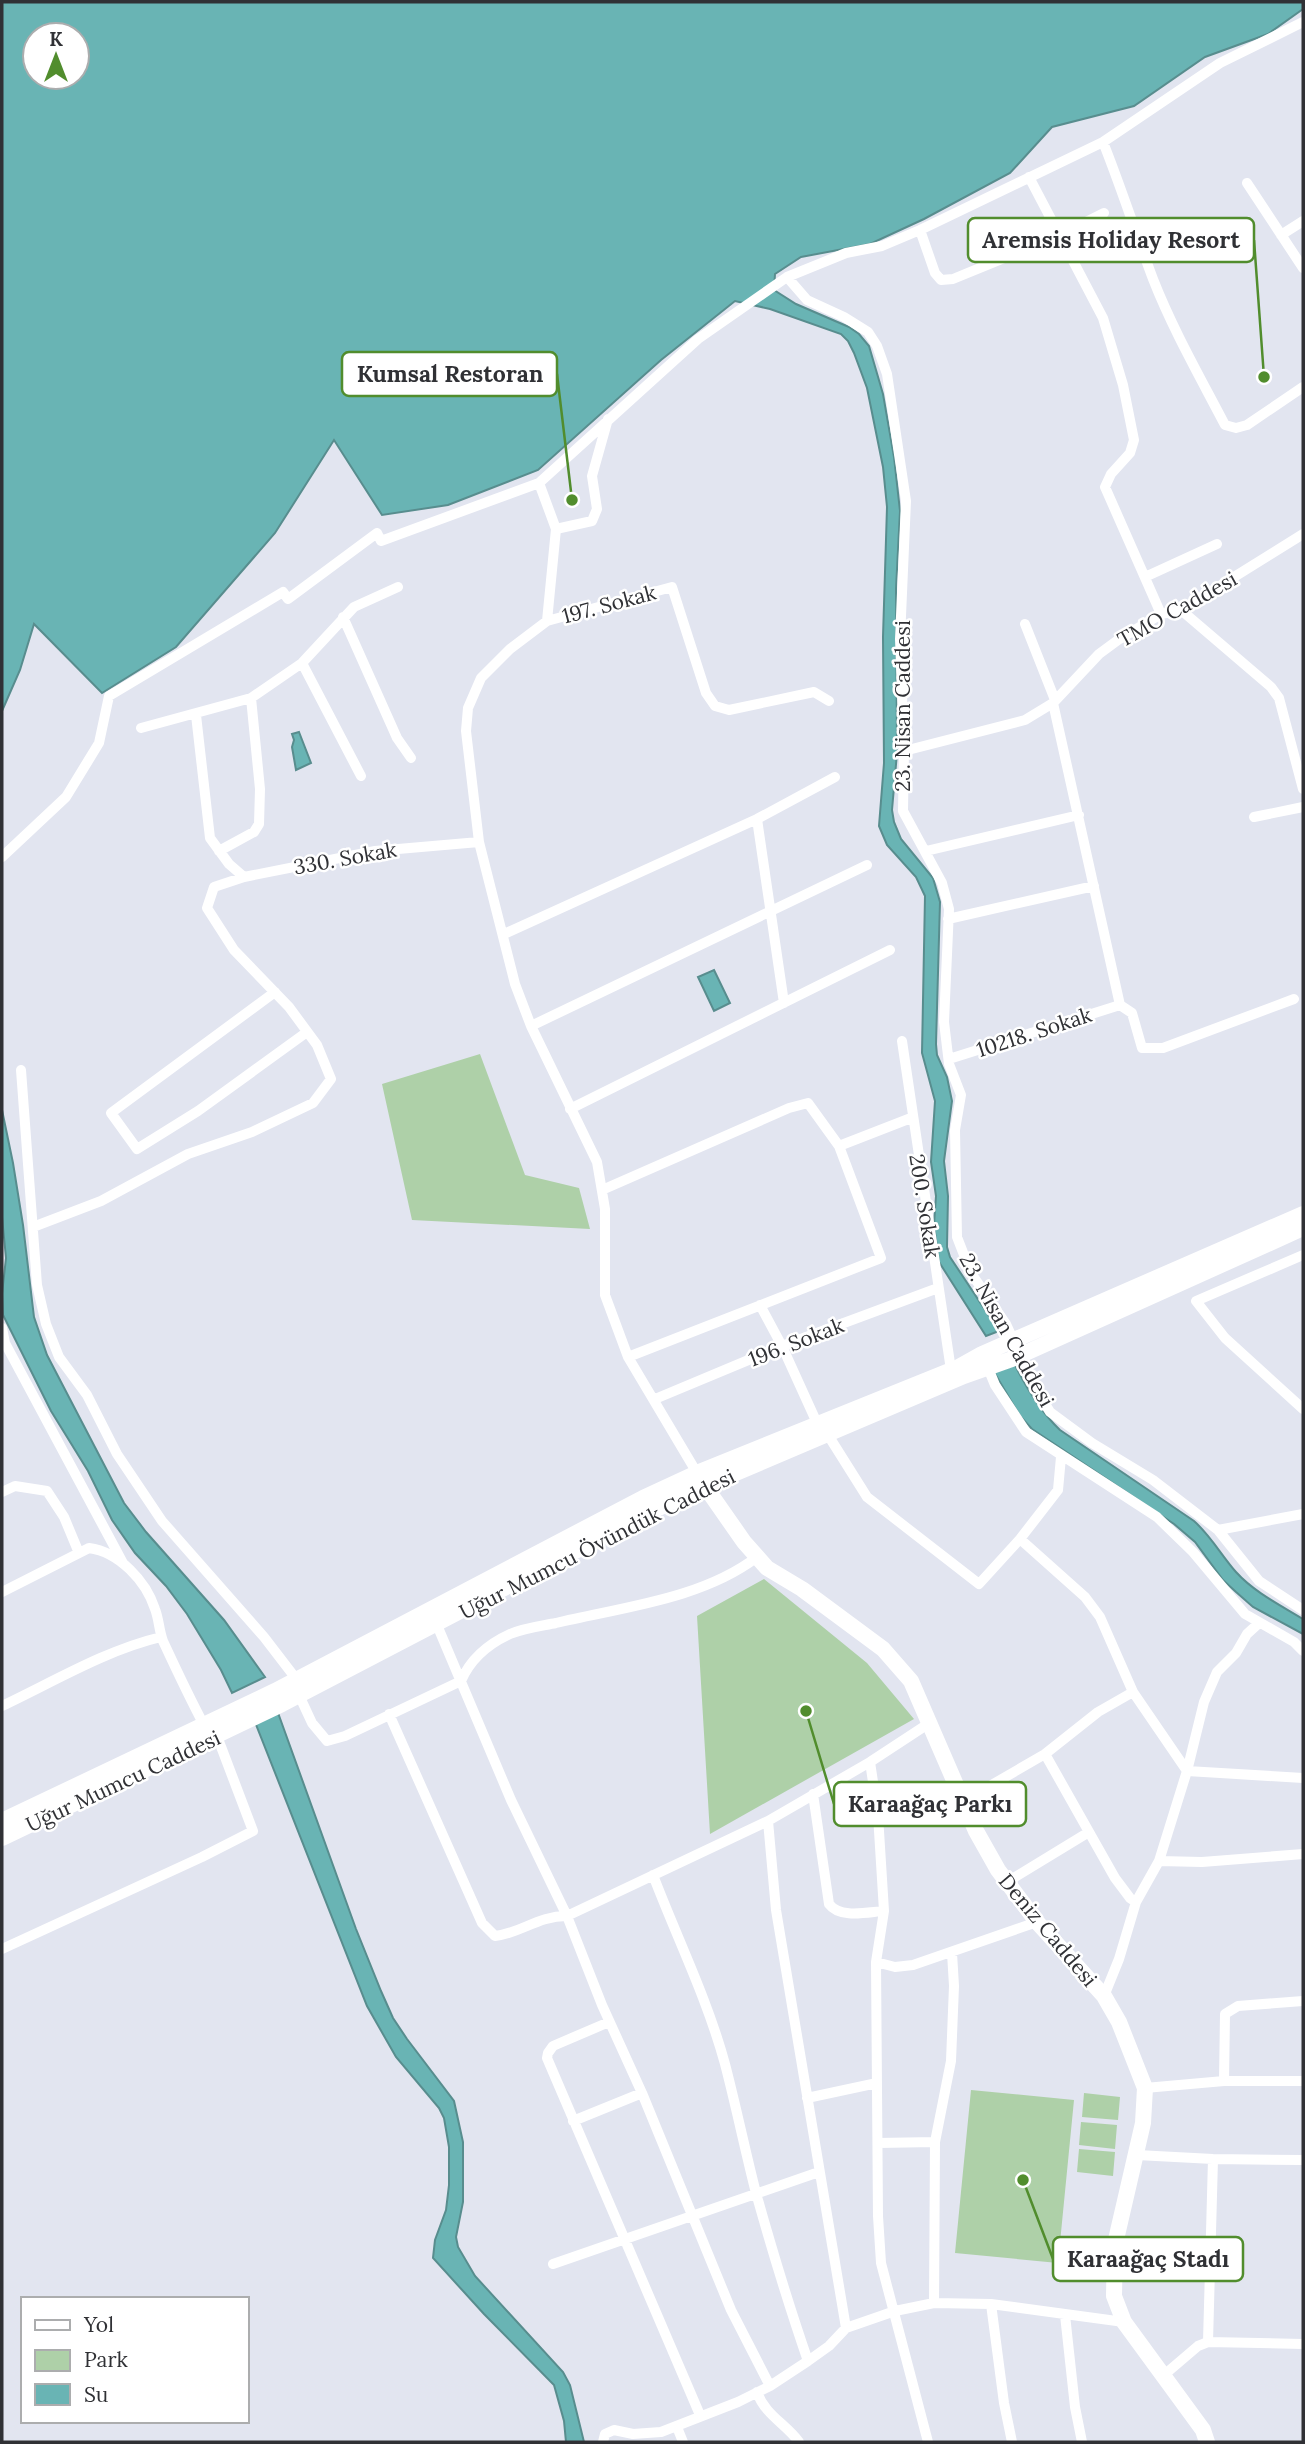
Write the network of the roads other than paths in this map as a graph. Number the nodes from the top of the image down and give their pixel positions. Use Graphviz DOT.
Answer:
graph roads {
  1 [pos="1303,22"];
  2 [pos="1103,142"];
  3 [pos="1028,177"];
  4 [pos="1247,183"];
  5 [pos="1104,212"];
  6 [pos="1303,222"];
  7 [pos="920,230"];
  8 [pos="1060,235"];
  9 [pos="1281,235"];
  10 [pos="1303,268"];
  11 [pos="788,277"];
  12 [pos="1302,392"];
  13 [pos="609,418"];
  14 [pos="539,483"];
  15 [pos="556,529"];
  16 [pos="1303,534"];
  17 [pos="1217,544"];
  18 [pos="1145,577"];
  19 [pos="398,587"];
  20 [pos="1181,610"];
  21 [pos="1161,614"];
  22 [pos="343,617"];
  23 [pos="547,621"];
  24 [pos="1025,624"];
  25 [pos="302,663"];
  26 [pos="251,698"];
  27 [pos="828,701"];
  28 [pos="1054,701"];
  29 [pos="196,715"];
  30 [pos="141,729"];
  31 [pos="904,751"];
  32 [pos="411,758"];
  33 [pos="361,776"];
  34 [pos="835,777"];
  35 [pos="1303,789"];
  36 [pos="1303,807"];
  37 [pos="1079,815"];
  38 [pos="1254,817"];
  39 [pos="757,819"];
  40 [pos="479,842"];
  41 [pos="219,851"];
  42 [pos="926,851"];
  43 [pos="2,857"];
  44 [pos="867,865"];
  45 [pos="244,877"];
  46 [pos="1094,886"];
  47 [pos="772,911"];
  48 [pos="948,919"];
  49 [pos="504,934"];
  50 [pos="890,950"];
  51 [pos="275,992"];
  52 [pos="1294,999"];
  53 [pos="784,1003"];
  54 [pos="1120,1005"];
  55 [pos="531,1026"];
  56 [pos="307,1032"];
  57 [pos="902,1041"];
  58 [pos="949,1059"];
  59 [pos="21,1070"];
  60 [pos="570,1109"];
  61 [pos="911,1118"];
  62 [pos="839,1146"];
  63 [pos="602,1190"];
  64 [pos="1303,1214"];
  65 [pos="33,1227"];
  66 [pos="1303,1228"];
  67 [pos="1303,1255"];
  68 [pos="938,1288"];
  69 [pos="760,1305"];
  70 [pos="2,1328"];
  71 [pos="782,1346"];
  72 [pos="1001,1355"];
  73 [pos="628,1357"];
  74 [pos="951,1370"];
  75 [pos="655,1399"];
  76 [pos="1303,1409"];
  77 [pos="823,1429"];
  78 [pos="1061,1457"];
  79 [pos="700,1480"];
  80 [pos="2,1492"];
  81 [pos="1303,1514"];
  82 [pos="1219,1530"];
  83 [pos="1020,1539"];
  84 [pos="79,1553"];
  85 [pos="757,1556"];
  86 [pos="123,1563"];
  87 [pos="2,1592"];
  88 [pos="1303,1610"];
  89 [pos="1259,1623"];
  90 [pos="438,1625"];
  91 [pos="161,1637"];
  92 [pos="1303,1651"];
  93 [pos="461,1681"];
  94 [pos="298,1687"];
  95 [pos="1133,1692"];
  96 [pos="2,1706"];
  97 [pos="389,1714"];
  98 [pos="241,1716"];
  99 [pos="931,1723"];
  100 [pos="204,1725"];
  101 [pos="217,1736"];
  102 [pos="1045,1754"];
  103 [pos="870,1762"];
  104 [pos="1187,1771"];
  105 [pos="1303,1778"];
  106 [pos="813,1794"];
  107 [pos="964,1801"];
  108 [pos="2,1821"];
  109 [pos="768,1821"];
  110 [pos="1089,1832"];
  111 [pos="2,1838"];
  112 [pos="1303,1854"];
  113 [pos="1159,1861"];
  114 [pos="653,1875"];
  115 [pos="1007,1882"];
  116 [pos="1136,1902"];
  117 [pos="884,1911"];
  118 [pos="567,1916"];
  119 [pos="1037,1922"];
  120 [pos="3,1946"];
  121 [pos="952,1953"];
  122 [pos="876,1962"];
  123 [pos="1104,1996"];
  124 [pos="1303,2001"];
  125 [pos="609,2022"];
  126 [pos="1224,2081"];
  127 [pos="1303,2081"];
  128 [pos="877,2083"];
  129 [pos="1145,2088"];
  130 [pos="642,2093"];
  131 [pos="807,2098"];
  132 [pos="572,2121"];
  133 [pos="935,2142"];
  134 [pos="878,2143"];
  135 [pos="1137,2155"];
  136 [pos="1213,2159"];
  137 [pos="1303,2160"];
  138 [pos="819,2172"];
  139 [pos="757,2193"];
  140 [pos="692,2214"];
  141 [pos="625,2238"];
  142 [pos="553,2264"];
  143 [pos="934,2303"];
  144 [pos="991,2304"];
  145 [pos="895,2311"];
  146 [pos="1065,2315"];
  147 [pos="1124,2322"];
  148 [pos="846,2328"];
  149 [pos="1208,2342"];
  150 [pos="1303,2344"];
  151 [pos="808,2361"];
  152 [pos="1164,2375"];
  153 [pos="770,2386"];
  154 [pos="757,2392"];
  155 [pos="701,2415"];
  156 [pos="677,2427"];
  157 [pos="603,2442"];
  158 [pos="683,2442"];
  159 [pos="799,2442"];
  160 [pos="928,2442"];
  161 [pos="1012,2442"];
  162 [pos="1082,2442"];
  163 [pos="1207,2442"];
  1 -- 2 [label="street"];
  2 -- 3 [label="street"];
  2 -- 12 [label="street"];
  3 -- 7 [label="street"];
  3 -- 8 [label="street"];
  4 -- 9 [label="street"];
  5 -- 8 [label="street"];
  6 -- 9 [label="street"];
  7 -- 8 [label="street"];
  7 -- 11 [label="street"];
  8 -- 18 [label="street"];
  9 -- 10 [label="street"];
  11 -- 13 [label="street"];
  11 -- 31 [label="street, 23. Nisan Caddesi"];
  13 -- 14 [label="street"];
  13 -- 15 [label="street"];
  14 -- 15 [label="street"];
  14 -- 43 [label="street"];
  15 -- 23 [label="street"];
  16 -- 20 [label="street, TMO Caddesi"];
  17 -- 18 [label="street"];
  18 -- 21 [label="street"];
  19 -- 22 [label="street"];
  20 -- 21 [label="street, TMO Caddesi"];
  20 -- 35 [label="street"];
  21 -- 28 [label="street, TMO Caddesi"];
  22 -- 25 [label="street"];
  22 -- 32 [label="street"];
  23 -- 27 [label="street, 197. Sokak"];
  23 -- 40 [label="street, 197. Sokak"];
  24 -- 28 [label="street"];
  25 -- 26 [label="street"];
  25 -- 33 [label="street"];
  26 -- 29 [label="street"];
  26 -- 41 [label="street"];
  28 -- 31 [label="street, TMO Caddesi"];
  28 -- 37 [label="street"];
  29 -- 30 [label="street"];
  29 -- 41 [label="street"];
  31 -- 42 [label="street, 23. Nisan Caddesi"];
  34 -- 39 [label="street"];
  36 -- 38 [label="street"];
  37 -- 42 [label="street"];
  37 -- 46 [label="street"];
  39 -- 47 [label="street"];
  39 -- 49 [label="street"];
  40 -- 45 [label="street, 330. Sokak"];
  40 -- 49 [label="street"];
  41 -- 45 [label="street"];
  42 -- 48 [label="street, 23. Nisan Caddesi"];
  44 -- 47 [label="street"];
  45 -- 51 [label="street, 330. Sokak"];
  46 -- 48 [label="street"];
  46 -- 54 [label="street"];
  47 -- 53 [label="street"];
  47 -- 55 [label="street"];
  48 -- 58 [label="street, 23. Nisan Caddesi"];
  49 -- 55 [label="street"];
  50 -- 53 [label="street"];
  51 -- 56 [label="street"];
  51 -- 56 [label="street"];
  52 -- 54 [label="street"];
  53 -- 60 [label="street"];
  54 -- 58 [label="street, 10218. Sokak"];
  55 -- 60 [label="street"];
  56 -- 65 [label="street"];
  57 -- 61 [label="street, 200. Sokak"];
  58 -- 72 [label="street, 23. Nisan Caddesi"];
  59 -- 65 [label="street"];
  60 -- 63 [label="street"];
  61 -- 62 [label="street"];
  61 -- 68 [label="street, 200. Sokak"];
  62 -- 63 [label="street"];
  62 -- 69 [label="street"];
  63 -- 73 [label="street"];
  64 -- 72 [label="street, Uğur Mumcu Övündük Caddesi"];
  65 -- 94 [label="street"];
  66 -- 72 [label="street, Uğur Mumcu Övündük Caddesi"];
  67 -- 76 [label="street"];
  68 -- 71 [label="street, 196. Sokak"];
  68 -- 74 [label="street, 200. Sokak"];
  69 -- 71 [label="street"];
  69 -- 73 [label="street"];
  70 -- 86 [label="street"];
  71 -- 75 [label="street, 196. Sokak"];
  71 -- 77 [label="street"];
  72 -- 74 [label="street, Uğur Mumcu Övündük Caddesi"];
  72 -- 77 [label="street, Uğur Mumcu Övündük Caddesi"];
  72 -- 78 [label="street"];
  72 -- 82 [label="street, 23. Nisan Caddesi"];
  73 -- 75 [label="street"];
  74 -- 77 [label="street, Uğur Mumcu Övündük Caddesi"];
  75 -- 79 [label="street"];
  77 -- 79 [label="street, Uğur Mumcu Övündük Caddesi"];
  77 -- 83 [label="street"];
  78 -- 83 [label="street"];
  78 -- 89 [label="street"];
  79 -- 85 [label="street, Deniz Caddesi"];
  79 -- 90 [label="street, Uğur Mumcu Övündük Caddesi"];
  79 -- 94 [label="street, Uğur Mumcu Övündük Caddesi"];
  80 -- 84 [label="street"];
  81 -- 82 [label="street"];
  82 -- 88 [label="street, 23. Nisan Caddesi"];
  83 -- 95 [label="street"];
  84 -- 86 [label="street"];
  84 -- 87 [label="street"];
  85 -- 93 [label="street"];
  85 -- 99 [label="street, Deniz Caddesi"];
  86 -- 91 [label="street"];
  89 -- 92 [label="street"];
  89 -- 104 [label="street"];
  90 -- 93 [label="street"];
  90 -- 94 [label="street, Uğur Mumcu Övündük Caddesi"];
  91 -- 96 [label="street"];
  91 -- 100 [label="street"];
  93 -- 97 [label="street"];
  93 -- 118 [label="street"];
  94 -- 97 [label="street"];
  94 -- 98 [label="street, Uğur Mumcu Övündük Caddesi"];
  95 -- 102 [label="street"];
  95 -- 104 [label="street"];
  97 -- 118 [label="street"];
  98 -- 100 [label="street, Uğur Mumcu Caddesi"];
  98 -- 101 [label="street, Uğur Mumcu Caddesi"];
  99 -- 103 [label="street"];
  99 -- 107 [label="street, Deniz Caddesi"];
  100 -- 108 [label="street, Uğur Mumcu Caddesi"];
  101 -- 111 [label="street, Uğur Mumcu Caddesi"];
  101 -- 120 [label="street"];
  102 -- 107 [label="street"];
  102 -- 110 [label="street"];
  103 -- 106 [label="street"];
  103 -- 117 [label="street"];
  104 -- 105 [label="street"];
  104 -- 113 [label="street"];
  106 -- 109 [label="street"];
  106 -- 117 [label="street"];
  107 -- 115 [label="street, Deniz Caddesi"];
  109 -- 114 [label="street"];
  109 -- 131 [label="street"];
  110 -- 115 [label="street"];
  110 -- 116 [label="street"];
  112 -- 113 [label="street"];
  113 -- 116 [label="street"];
  114 -- 118 [label="street"];
  114 -- 139 [label="street"];
  115 -- 119 [label="street, Deniz Caddesi"];
  116 -- 123 [label="street"];
  117 -- 122 [label="street"];
  118 -- 125 [label="street"];
  119 -- 121 [label="street"];
  119 -- 123 [label="street, Deniz Caddesi"];
  121 -- 122 [label="street"];
  121 -- 133 [label="street"];
  122 -- 128 [label="street"];
  123 -- 129 [label="street, Deniz Caddesi"];
  124 -- 126 [label="street"];
  125 -- 130 [label="street"];
  125 -- 132 [label="street"];
  126 -- 127 [label="street"];
  126 -- 129 [label="street"];
  128 -- 131 [label="street"];
  128 -- 134 [label="street"];
  129 -- 135 [label="street, Deniz Caddesi"];
  130 -- 132 [label="street"];
  130 -- 140 [label="street"];
  131 -- 138 [label="street"];
  132 -- 141 [label="street"];
  133 -- 134 [label="street"];
  133 -- 143 [label="street"];
  134 -- 145 [label="street"];
  135 -- 136 [label="street"];
  135 -- 147 [label="street, Deniz Caddesi"];
  136 -- 137 [label="street"];
  136 -- 149 [label="street"];
  138 -- 139 [label="street"];
  138 -- 148 [label="street"];
  139 -- 140 [label="street"];
  139 -- 151 [label="street"];
  140 -- 141 [label="street"];
  140 -- 153 [label="street"];
  141 -- 142 [label="street"];
  141 -- 155 [label="street"];
  143 -- 144 [label="street"];
  143 -- 145 [label="street"];
  144 -- 146 [label="street"];
  144 -- 161 [label="street"];
  145 -- 148 [label="street"];
  145 -- 160 [label="street"];
  146 -- 147 [label="street"];
  146 -- 162 [label="street"];
  147 -- 152 [label="street, Deniz Caddesi"];
  148 -- 151 [label="street"];
  149 -- 150 [label="street"];
  149 -- 152 [label="street"];
  151 -- 153 [label="street"];
  152 -- 163 [label="street, Deniz Caddesi"];
  153 -- 154 [label="street"];
  154 -- 155 [label="street"];
  154 -- 159 [label="street"];
  155 -- 156 [label="street"];
  156 -- 157 [label="street"];
  156 -- 158 [label="street"];
}
